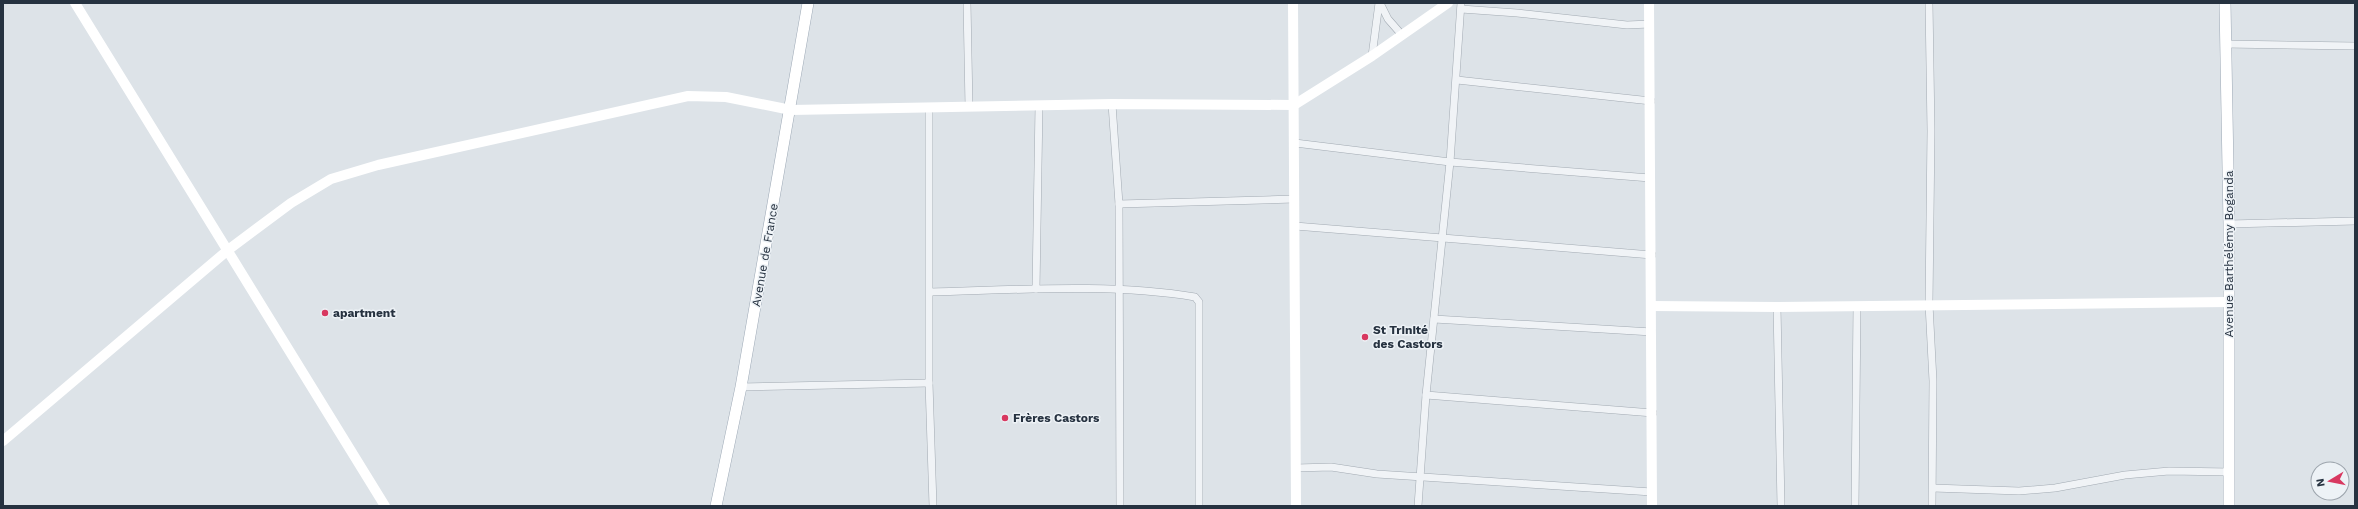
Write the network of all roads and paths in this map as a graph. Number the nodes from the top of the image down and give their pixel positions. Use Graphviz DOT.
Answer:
graph roads {
  1 [pos="75,3"];
  2 [pos="808,3"];
  3 [pos="967,3"];
  4 [pos="1292,3"];
  5 [pos="1380,3"];
  6 [pos="1448,3"];
  7 [pos="1649,3"];
  8 [pos="1929,3"];
  9 [pos="2225,3"];
  10 [pos="1461,6"];
  11 [pos="1650,24"];
  12 [pos="1402,34"];
  13 [pos="2225,44"];
  14 [pos="2355,46"];
  15 [pos="1372,56"];
  16 [pos="1457,80"];
  17 [pos="1651,101"];
  18 [pos="1112,104"];
  19 [pos="1294,105"];
  20 [pos="1039,106"];
  21 [pos="968,107"];
  22 [pos="929,108"];
  23 [pos="791,110"];
  24 [pos="1295,143"];
  25 [pos="1450,162"];
  26 [pos="1650,178"];
  27 [pos="1294,199"];
  28 [pos="1119,204"];
  29 [pos="2355,222"];
  30 [pos="2229,224"];
  31 [pos="1295,226"];
  32 [pos="1443,239"];
  33 [pos="228,250"];
  34 [pos="1652,255"];
  35 [pos="1036,289"];
  36 [pos="1118,291"];
  37 [pos="930,292"];
  38 [pos="2228,302"];
  39 [pos="1929,304"];
  40 [pos="1652,306"];
  41 [pos="1857,306"];
  42 [pos="1777,307"];
  43 [pos="1434,319"];
  44 [pos="1652,332"];
  45 [pos="929,383"];
  46 [pos="741,387"];
  47 [pos="1426,395"];
  48 [pos="1653,413"];
  49 [pos="3,441"];
  50 [pos="1296,468"];
  51 [pos="2230,472"];
  52 [pos="1422,477"];
  53 [pos="1933,488"];
  54 [pos="1652,492"];
  55 [pos="385,506"];
  56 [pos="716,506"];
  57 [pos="933,506"];
  58 [pos="1120,506"];
  59 [pos="1199,506"];
  60 [pos="1296,506"];
  61 [pos="1418,506"];
  62 [pos="1652,506"];
  63 [pos="1781,506"];
  64 [pos="1855,506"];
  65 [pos="1932,506"];
  66 [pos="2229,506"];
  1 -- 33 [label="street"];
  2 -- 23 [label="main road, Avenue de France"];
  3 -- 21 [label="street"];
  4 -- 19 [label="street"];
  5 -- 12 [label="street"];
  5 -- 15 [label="street"];
  6 -- 12 [label="street"];
  7 -- 11 [label="street"];
  8 -- 39 [label="street"];
  9 -- 13 [label="main road, Avenue Barthélémy Boganda"];
  10 -- 11 [label="street"];
  10 -- 16 [label="street"];
  11 -- 17 [label="street"];
  12 -- 15 [label="street"];
  13 -- 14 [label="street"];
  13 -- 30 [label="main road, Avenue Barthélémy Boganda"];
  15 -- 19 [label="street"];
  16 -- 17 [label="street"];
  16 -- 25 [label="street"];
  17 -- 26 [label="street"];
  18 -- 19 [label="street"];
  18 -- 20 [label="street"];
  18 -- 28 [label="street"];
  19 -- 24 [label="street"];
  20 -- 21 [label="street"];
  20 -- 35 [label="street"];
  21 -- 22 [label="street"];
  22 -- 23 [label="street"];
  22 -- 37 [label="street"];
  23 -- 33 [label="street"];
  23 -- 46 [label="main road, Avenue de France"];
  24 -- 25 [label="street"];
  24 -- 27 [label="street"];
  25 -- 26 [label="street"];
  25 -- 32 [label="street"];
  26 -- 34 [label="street"];
  27 -- 28 [label="street"];
  27 -- 31 [label="street"];
  28 -- 36 [label="street"];
  29 -- 30 [label="street"];
  30 -- 38 [label="main road, Avenue Barthélémy Boganda"];
  31 -- 32 [label="street"];
  31 -- 50 [label="street"];
  32 -- 34 [label="street"];
  32 -- 43 [label="street"];
  33 -- 49 [label="street"];
  33 -- 55 [label="street"];
  34 -- 40 [label="street"];
  35 -- 36 [label="street"];
  35 -- 37 [label="street"];
  36 -- 58 [label="street"];
  36 -- 59 [label="street"];
  37 -- 45 [label="street"];
  38 -- 39 [label="street"];
  38 -- 51 [label="main road, Avenue Barthélémy Boganda"];
  39 -- 41 [label="street"];
  39 -- 53 [label="street"];
  40 -- 42 [label="street"];
  40 -- 44 [label="street"];
  41 -- 42 [label="street"];
  41 -- 64 [label="street"];
  42 -- 63 [label="street"];
  43 -- 44 [label="street"];
  43 -- 47 [label="street"];
  44 -- 48 [label="street"];
  45 -- 46 [label="street"];
  45 -- 57 [label="street"];
  46 -- 56 [label="main road, Avenue de France"];
  47 -- 48 [label="street"];
  47 -- 52 [label="street"];
  48 -- 54 [label="street"];
  50 -- 52 [label="street"];
  50 -- 60 [label="street"];
  51 -- 53 [label="street"];
  51 -- 66 [label="main road, Avenue Barthélémy Boganda"];
  52 -- 54 [label="street"];
  52 -- 61 [label="street"];
  53 -- 65 [label="street"];
  54 -- 62 [label="street"];
}
